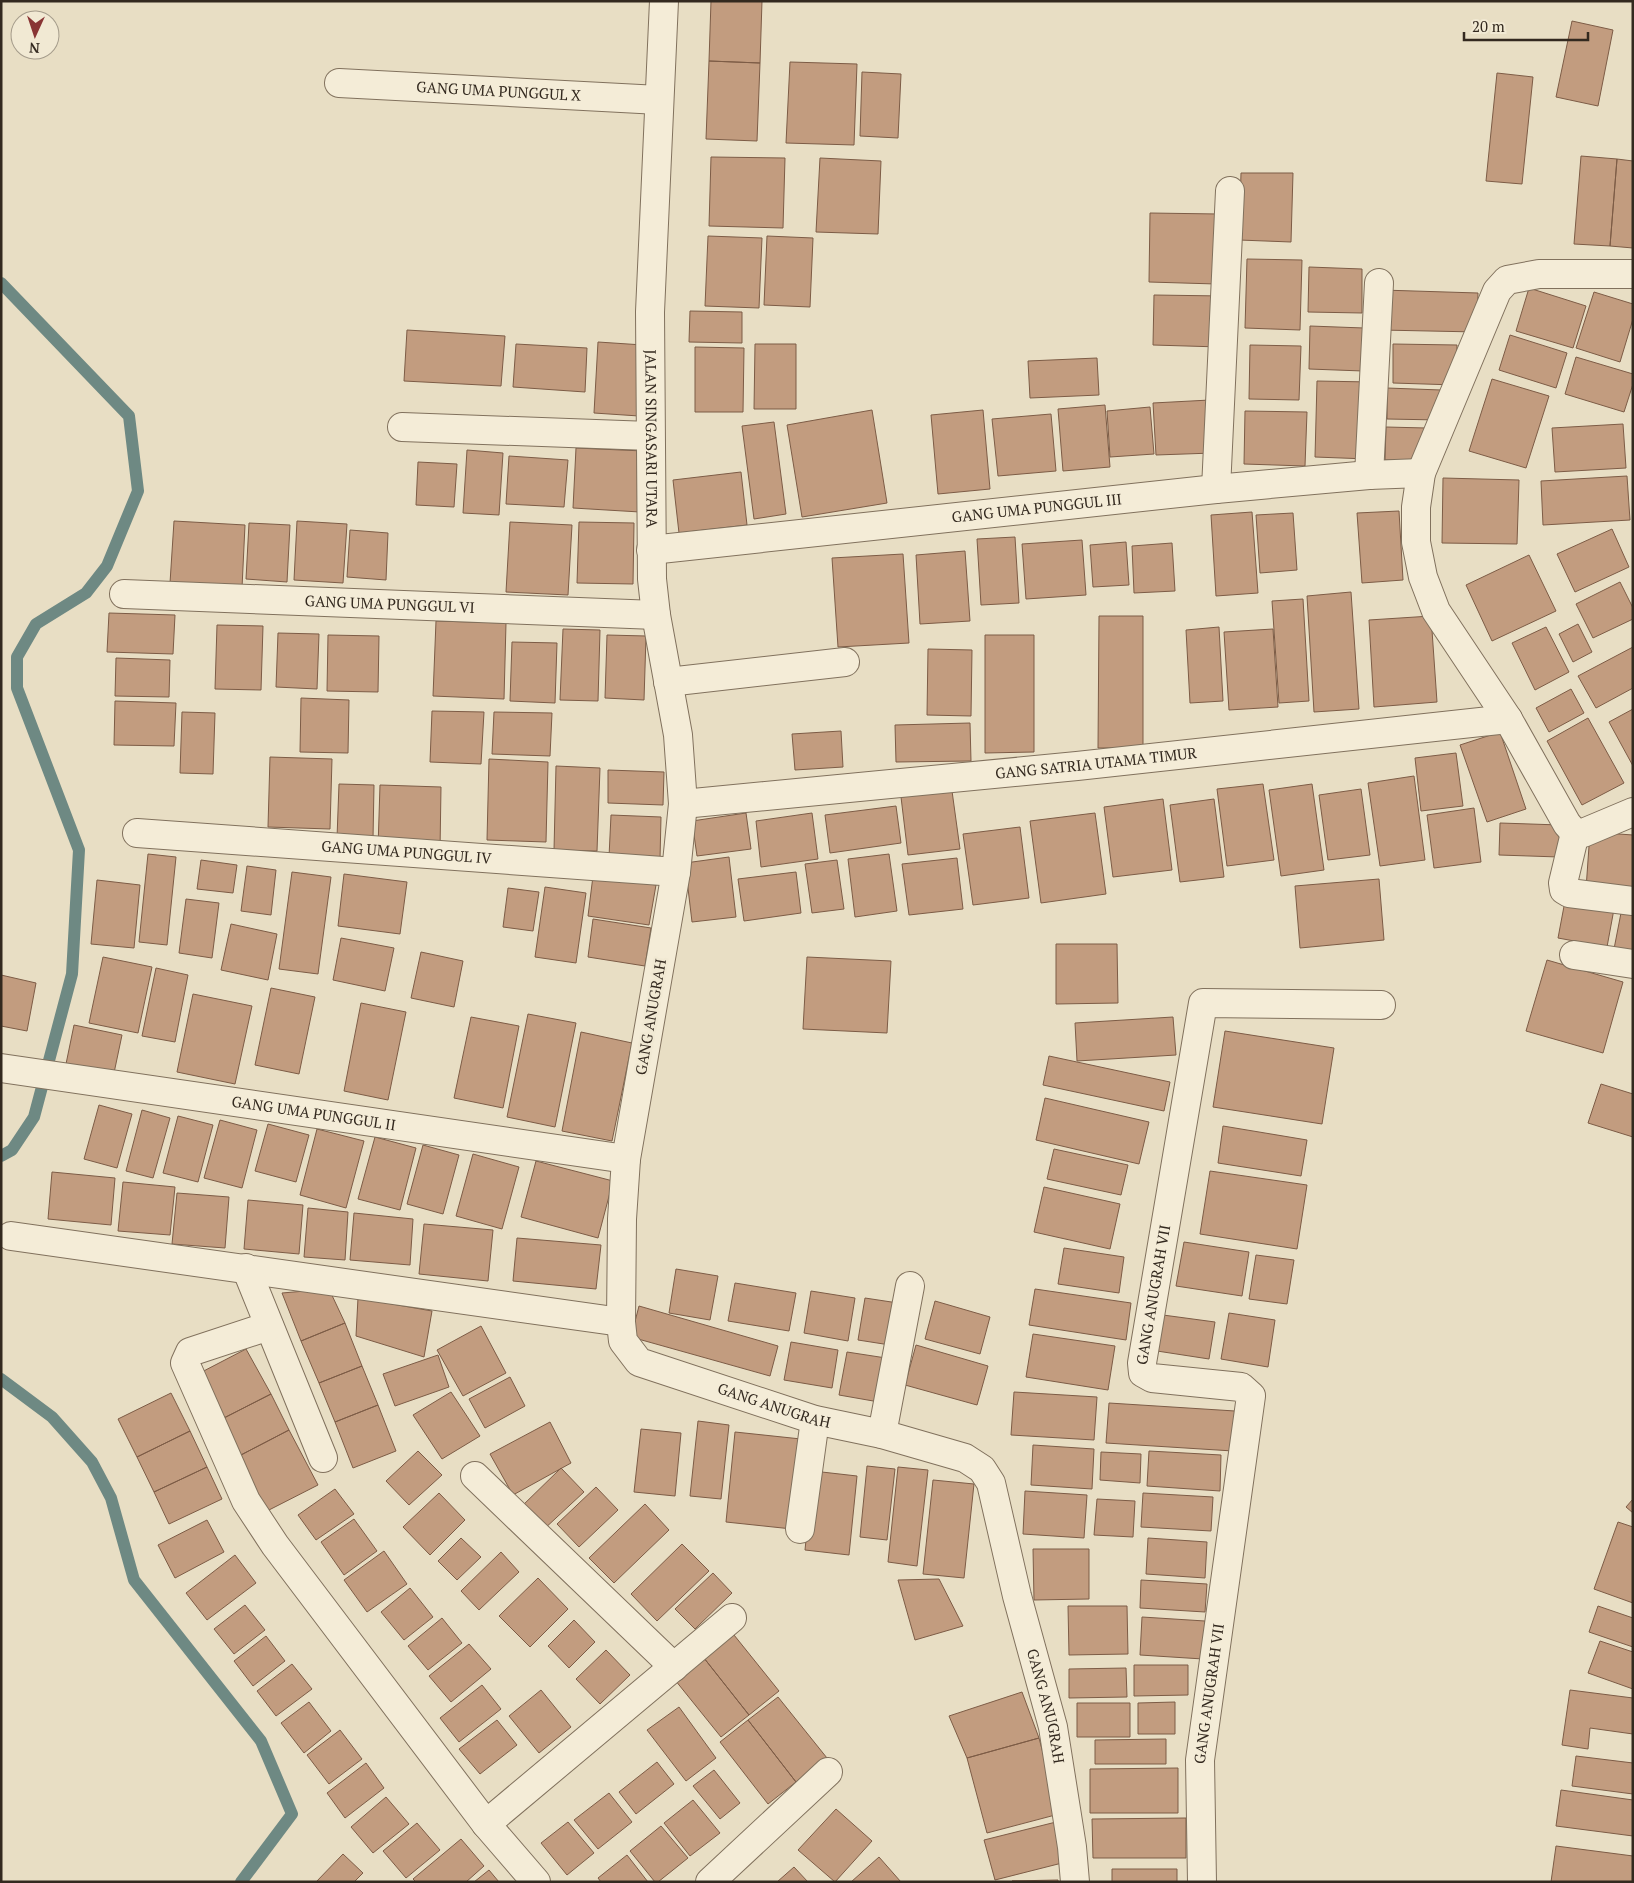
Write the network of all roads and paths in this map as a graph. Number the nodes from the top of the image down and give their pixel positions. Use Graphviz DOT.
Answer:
graph roads {
  1 [pos="664,1"];
  2 [pos="340,83"];
  3 [pos="659,100"];
  4 [pos="1230,191"];
  5 [pos="1633,274"];
  6 [pos="1379,283"];
  7 [pos="402,427"];
  8 [pos="650,436"];
  9 [pos="1421,473"];
  10 [pos="1370,475"];
  11 [pos="1216,489"];
  12 [pos="651,550"];
  13 [pos="124,594"];
  14 [pos="656,615"];
  15 [pos="845,662"];
  16 [pos="668,682"];
  17 [pos="1508,719"];
  18 [pos="683,804"];
  19 [pos="1633,812"];
  20 [pos="137,833"];
  21 [pos="1575,833"];
  22 [pos="676,872"];
  23 [pos="1633,901"];
  24 [pos="1574,955"];
  25 [pos="1633,964"];
  26 [pos="1381,1004"];
  27 [pos="10,1069"];
  28 [pos="626,1159"];
  29 [pos="11,1236"];
  30 [pos="246,1268"];
  31 [pos="910,1286"];
  32 [pos="621,1322"];
  33 [pos="269,1326"];
  34 [pos="816,1420"];
  35 [pos="882,1434"];
  36 [pos="322,1458"];
  37 [pos="475,1476"];
  38 [pos="800,1529"];
  39 [pos="732,1618"];
  40 [pos="674,1667"];
  41 [pos="828,1772"];
  42 [pos="486,1824"];
  43 [pos="536,1882"];
  44 [pos="710,1882"];
  45 [pos="1075,1882"];
  46 [pos="1202,1882"];
  1 -- 3 [label="street, JALAN SINGASARI UTARA"];
  2 -- 3 [label="street, GANG UMA PUNGGUL X"];
  3 -- 8 [label="street, JALAN SINGASARI UTARA"];
  4 -- 11 [label="street"];
  5 -- 9 [label="street"];
  6 -- 10 [label="street"];
  7 -- 8 [label="street"];
  8 -- 12 [label="street, JALAN SINGASARI UTARA"];
  9 -- 10 [label="street, GANG UMA PUNGGUL III"];
  9 -- 17 [label="street"];
  10 -- 11 [label="street, GANG UMA PUNGGUL III"];
  11 -- 12 [label="street, GANG UMA PUNGGUL III"];
  12 -- 14 [label="street, JALAN SINGASARI UTARA"];
  13 -- 14 [label="street, GANG UMA PUNGGUL VI"];
  14 -- 16 [label="street, JALAN SINGASARI UTARA"];
  15 -- 16 [label="street"];
  16 -- 18 [label="street, JALAN SINGASARI UTARA"];
  17 -- 18 [label="street, GANG SATRIA UTAMA TIMUR"];
  17 -- 21 [label="street"];
  18 -- 22 [label="street, JALAN SINGASARI UTARA"];
  19 -- 21 [label="street"];
  20 -- 22 [label="street, GANG UMA PUNGGUL IV"];
  21 -- 23 [label="street"];
  22 -- 28 [label="street, GANG ANUGRAH"];
  24 -- 25 [label="street"];
  26 -- 46 [label="street, GANG ANUGRAH VII"];
  27 -- 28 [label="street, GANG UMA PUNGGUL II"];
  28 -- 32 [label="street, GANG ANUGRAH"];
  29 -- 30 [label="street"];
  30 -- 32 [label="street"];
  30 -- 33 [label="street"];
  31 -- 35 [label="street"];
  32 -- 34 [label="street, GANG ANUGRAH"];
  33 -- 36 [label="street"];
  33 -- 42 [label="street"];
  34 -- 35 [label="street, GANG ANUGRAH"];
  34 -- 38 [label="street"];
  35 -- 45 [label="street, GANG ANUGRAH"];
  37 -- 40 [label="street"];
  39 -- 40 [label="street"];
  40 -- 42 [label="street"];
  41 -- 44 [label="street"];
  42 -- 43 [label="street"];
}
